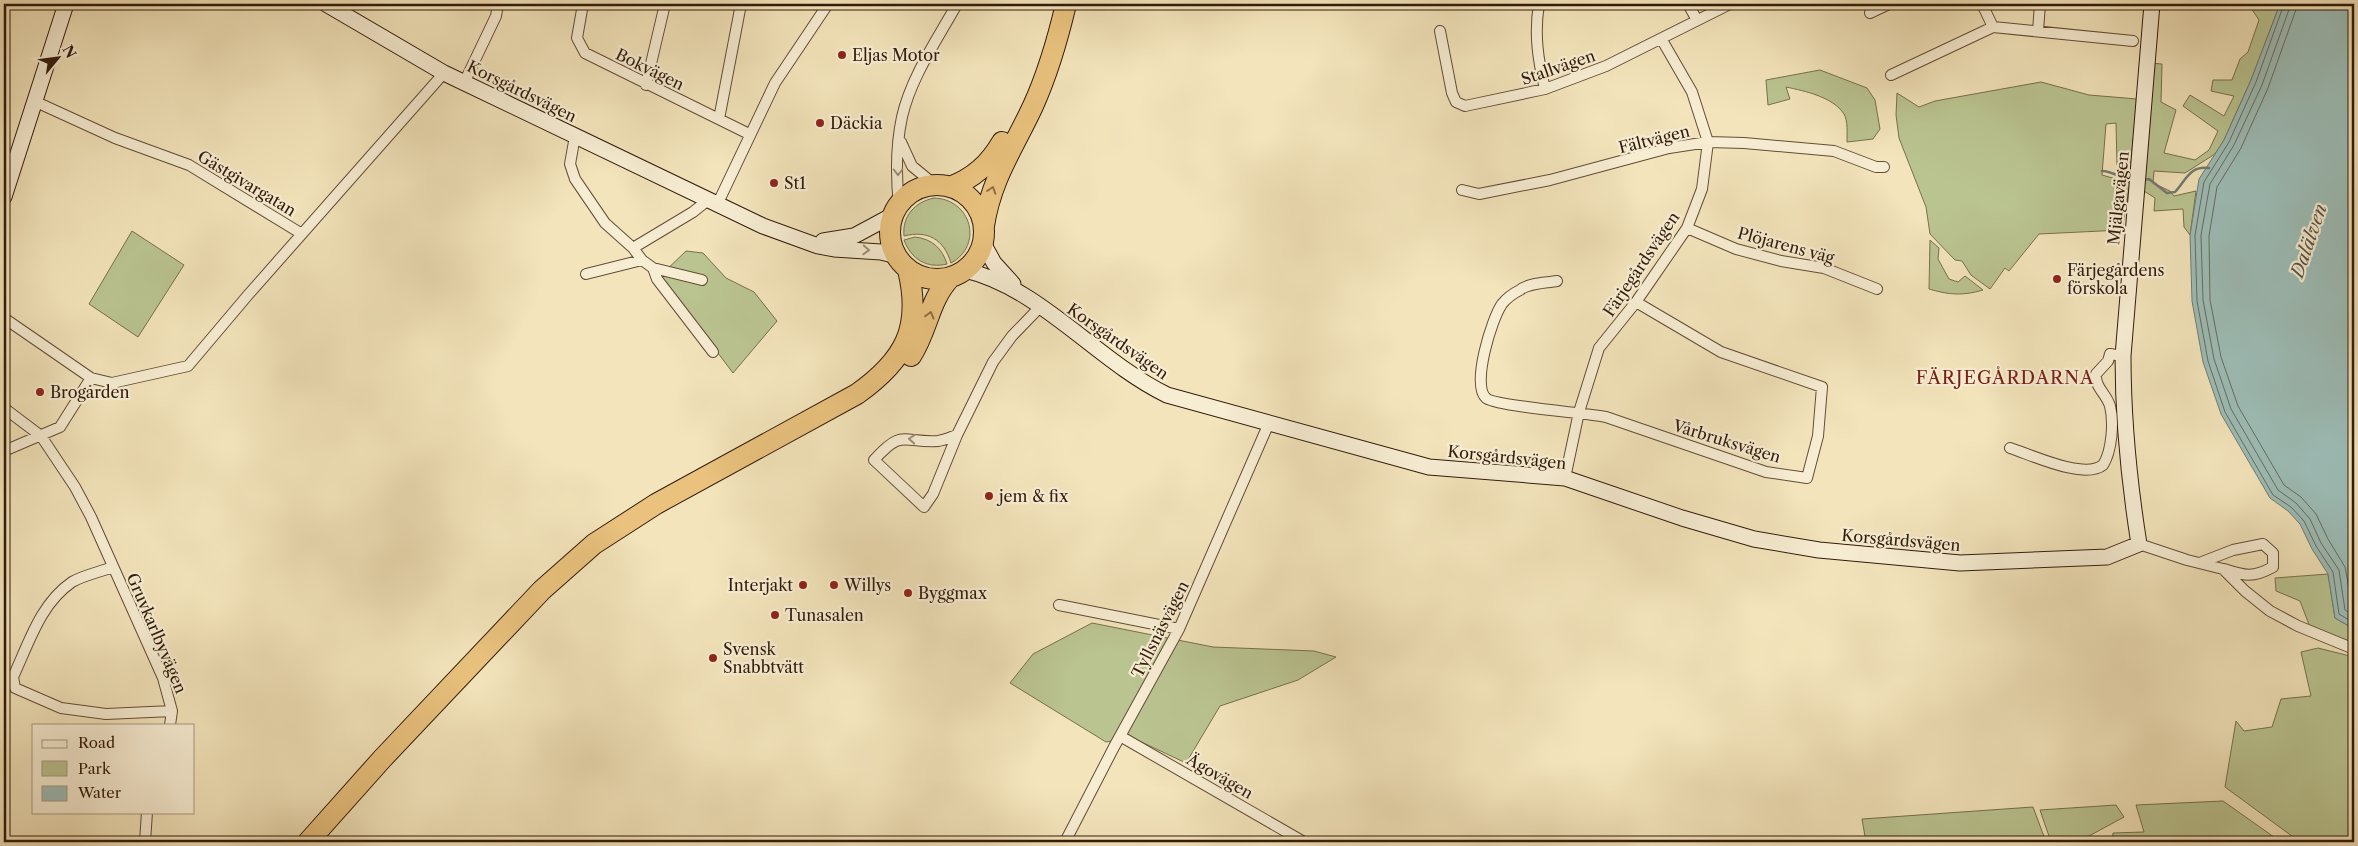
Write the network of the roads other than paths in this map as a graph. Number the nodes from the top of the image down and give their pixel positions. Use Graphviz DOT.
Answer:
graph roads {
  1 [pos="66,4"];
  2 [pos="326,4"];
  3 [pos="498,4"];
  4 [pos="583,4"];
  5 [pos="665,4"];
  6 [pos="741,4"];
  7 [pos="828,4"];
  8 [pos="957,4"];
  9 [pos="1055,4"];
  10 [pos="1066,4"];
  11 [pos="1539,4"];
  12 [pos="1688,4"];
  13 [pos="1730,4"];
  14 [pos="1889,4"];
  15 [pos="1982,4"];
  16 [pos="2040,4"];
  17 [pos="2152,4"];
  18 [pos="1870,13"];
  19 [pos="1698,20"];
  20 [pos="1993,27"];
  21 [pos="1440,31"];
  22 [pos="2038,31"];
  23 [pos="1662,40"];
  24 [pos="2133,41"];
  25 [pos="444,73"];
  26 [pos="1891,75"];
  27 [pos="464,83"];
  28 [pos="646,85"];
  29 [pos="1545,90"];
  30 [pos="34,101"];
  31 [pos="719,119"];
  32 [pos="749,134"];
  33 [pos="575,136"];
  34 [pos="900,139"];
  35 [pos="1708,142"];
  36 [pos="1884,168"];
  37 [pos="943,186"];
  38 [pos="1462,190"];
  39 [pos="4,196"];
  40 [pos="713,203"];
  41 [pos="896,210"];
  42 [pos="1687,228"];
  43 [pos="302,234"];
  44 [pos="984,235"];
  45 [pos="801,242"];
  46 [pos="633,248"];
  47 [pos="642,260"];
  48 [pos="902,263"];
  49 [pos="653,268"];
  50 [pos="586,274"];
  51 [pos="957,274"];
  52 [pos="702,280"];
  53 [pos="1556,281"];
  54 [pos="1877,289"];
  55 [pos="1020,293"];
  56 [pos="1636,302"];
  57 [pos="1040,307"];
  58 [pos="4,318"];
  59 [pos="713,352"];
  60 [pos="2116,355"];
  61 [pos="91,378"];
  62 [pos="4,408"];
  63 [pos="1579,412"];
  64 [pos="1269,423"];
  65 [pos="958,435"];
  66 [pos="41,436"];
  67 [pos="2010,448"];
  68 [pos="4,451"];
  69 [pos="1565,478"];
  70 [pos="2139,544"];
  71 [pos="2202,562"];
  72 [pos="113,567"];
  73 [pos="2223,569"];
  74 [pos="1059,605"];
  75 [pos="1179,629"];
  76 [pos="2354,649"];
  77 [pos="172,710"];
  78 [pos="170,724"];
  79 [pos="1120,736"];
  80 [pos="147,814"];
  81 [pos="145,842"];
  82 [pos="308,842"];
  83 [pos="322,842"];
  84 [pos="1066,842"];
  85 [pos="1304,842"];
  1 -- 30 [label="street"];
  2 -- 25 [label="street, Korsgårdsvägen"];
  3 -- 27 [label="street"];
  4 -- 28 [label="street, Bokvägen"];
  5 -- 28 [label="street"];
  6 -- 31 [label="street"];
  7 -- 32 [label="street"];
  8 -- 34 [label="street"];
  9 -- 37 [label="highway"];
  44 -- 10 [label="highway, one-way"];
  11 -- 29 [label="street"];
  12 -- 19 [label="street"];
  13 -- 19 [label="street, Stallvägen"];
  14 -- 18 [label="street"];
  15 -- 20 [label="street"];
  16 -- 22 [label="street"];
  17 -- 60 [label="street, Mjälgavägen"];
  19 -- 23 [label="street, Stallvägen"];
  20 -- 22 [label="street"];
  20 -- 26 [label="street"];
  21 -- 29 [label="street, Stallvägen"];
  22 -- 24 [label="street"];
  23 -- 29 [label="street, Stallvägen"];
  23 -- 35 [label="street, Färjegårdsvägen"];
  25 -- 27 [label="street, Korsgårdsvägen"];
  25 -- 43 [label="street, Gästgivargatan"];
  27 -- 33 [label="street, Korsgårdsvägen"];
  28 -- 31 [label="street, Bokvägen"];
  30 -- 39 [label="street"];
  30 -- 43 [label="street, Gästgivargatan"];
  31 -- 32 [label="street, Bokvägen"];
  32 -- 40 [label="street"];
  33 -- 40 [label="street, Korsgårdsvägen"];
  33 -- 46 [label="street"];
  34 -- 37 [label="street"];
  34 -- 41 [label="street, one-way"];
  35 -- 36 [label="street, Fältvägen"];
  35 -- 38 [label="street, Fältvägen"];
  35 -- 42 [label="street, Färjegårdsvägen"];
  37 -- 41 [label="highway"];
  37 -- 44 [label="highway"];
  40 -- 45 [label="street, Korsgårdsvägen"];
  40 -- 46 [label="street"];
  41 -- 45 [label="street, Korsgårdsvägen"];
  41 -- 48 [label="highway"];
  42 -- 54 [label="street, Plöjarens väg"];
  42 -- 56 [label="street, Färjegårdsvägen"];
  43 -- 61 [label="street"];
  44 -- 51 [label="highway"];
  44 -- 55 [label="street, Korsgårdsvägen"];
  45 -- 48 [label="street, Korsgårdsvägen, one-way"];
  46 -- 47 [label="street"];
  47 -- 49 [label="street"];
  47 -- 50 [label="street"];
  48 -- 51 [label="highway"];
  48 -- 82 [label="highway"];
  49 -- 52 [label="street"];
  49 -- 59 [label="street"];
  51 -- 55 [label="street, Korsgårdsvägen"];
  83 -- 51 [label="highway, one-way"];
  53 -- 63 [label="street"];
  55 -- 57 [label="street, Korsgårdsvägen"];
  56 -- 63 [label="street, Färjegårdsvägen"];
  56 -- 63 [label="street, Vårbruksvägen"];
  57 -- 64 [label="street, Korsgårdsvägen"];
  57 -- 65 [label="street"];
  58 -- 61 [label="street"];
  60 -- 67 [label="street"];
  60 -- 70 [label="street, Mjälgavägen"];
  61 -- 66 [label="street"];
  62 -- 66 [label="street, Gruvkarlbyvägen"];
  63 -- 69 [label="street, Färjegårdsvägen"];
  64 -- 69 [label="street, Korsgårdsvägen"];
  64 -- 75 [label="street, Tyllsnäsvägen"];
  65 -- 65 [label="street, one-way"];
  66 -- 68 [label="street"];
  66 -- 72 [label="street, Gruvkarlbyvägen"];
  69 -- 70 [label="street, Korsgårdsvägen"];
  70 -- 71 [label="street"];
  71 -- 73 [label="street"];
  71 -- 73 [label="street"];
  72 -- 77 [label="street, Gruvkarlbyvägen"];
  72 -- 77 [label="street, Gruvkarlbyvägen"];
  73 -- 76 [label="street"];
  74 -- 75 [label="street"];
  75 -- 79 [label="street, Tyllsnäsvägen"];
  77 -- 78 [label="street, Gruvkarlbyvägen"];
  79 -- 84 [label="street, Tyllsnäsvägen"];
  79 -- 85 [label="street, Ägovägen"];
  80 -- 81 [label="street"];
}
